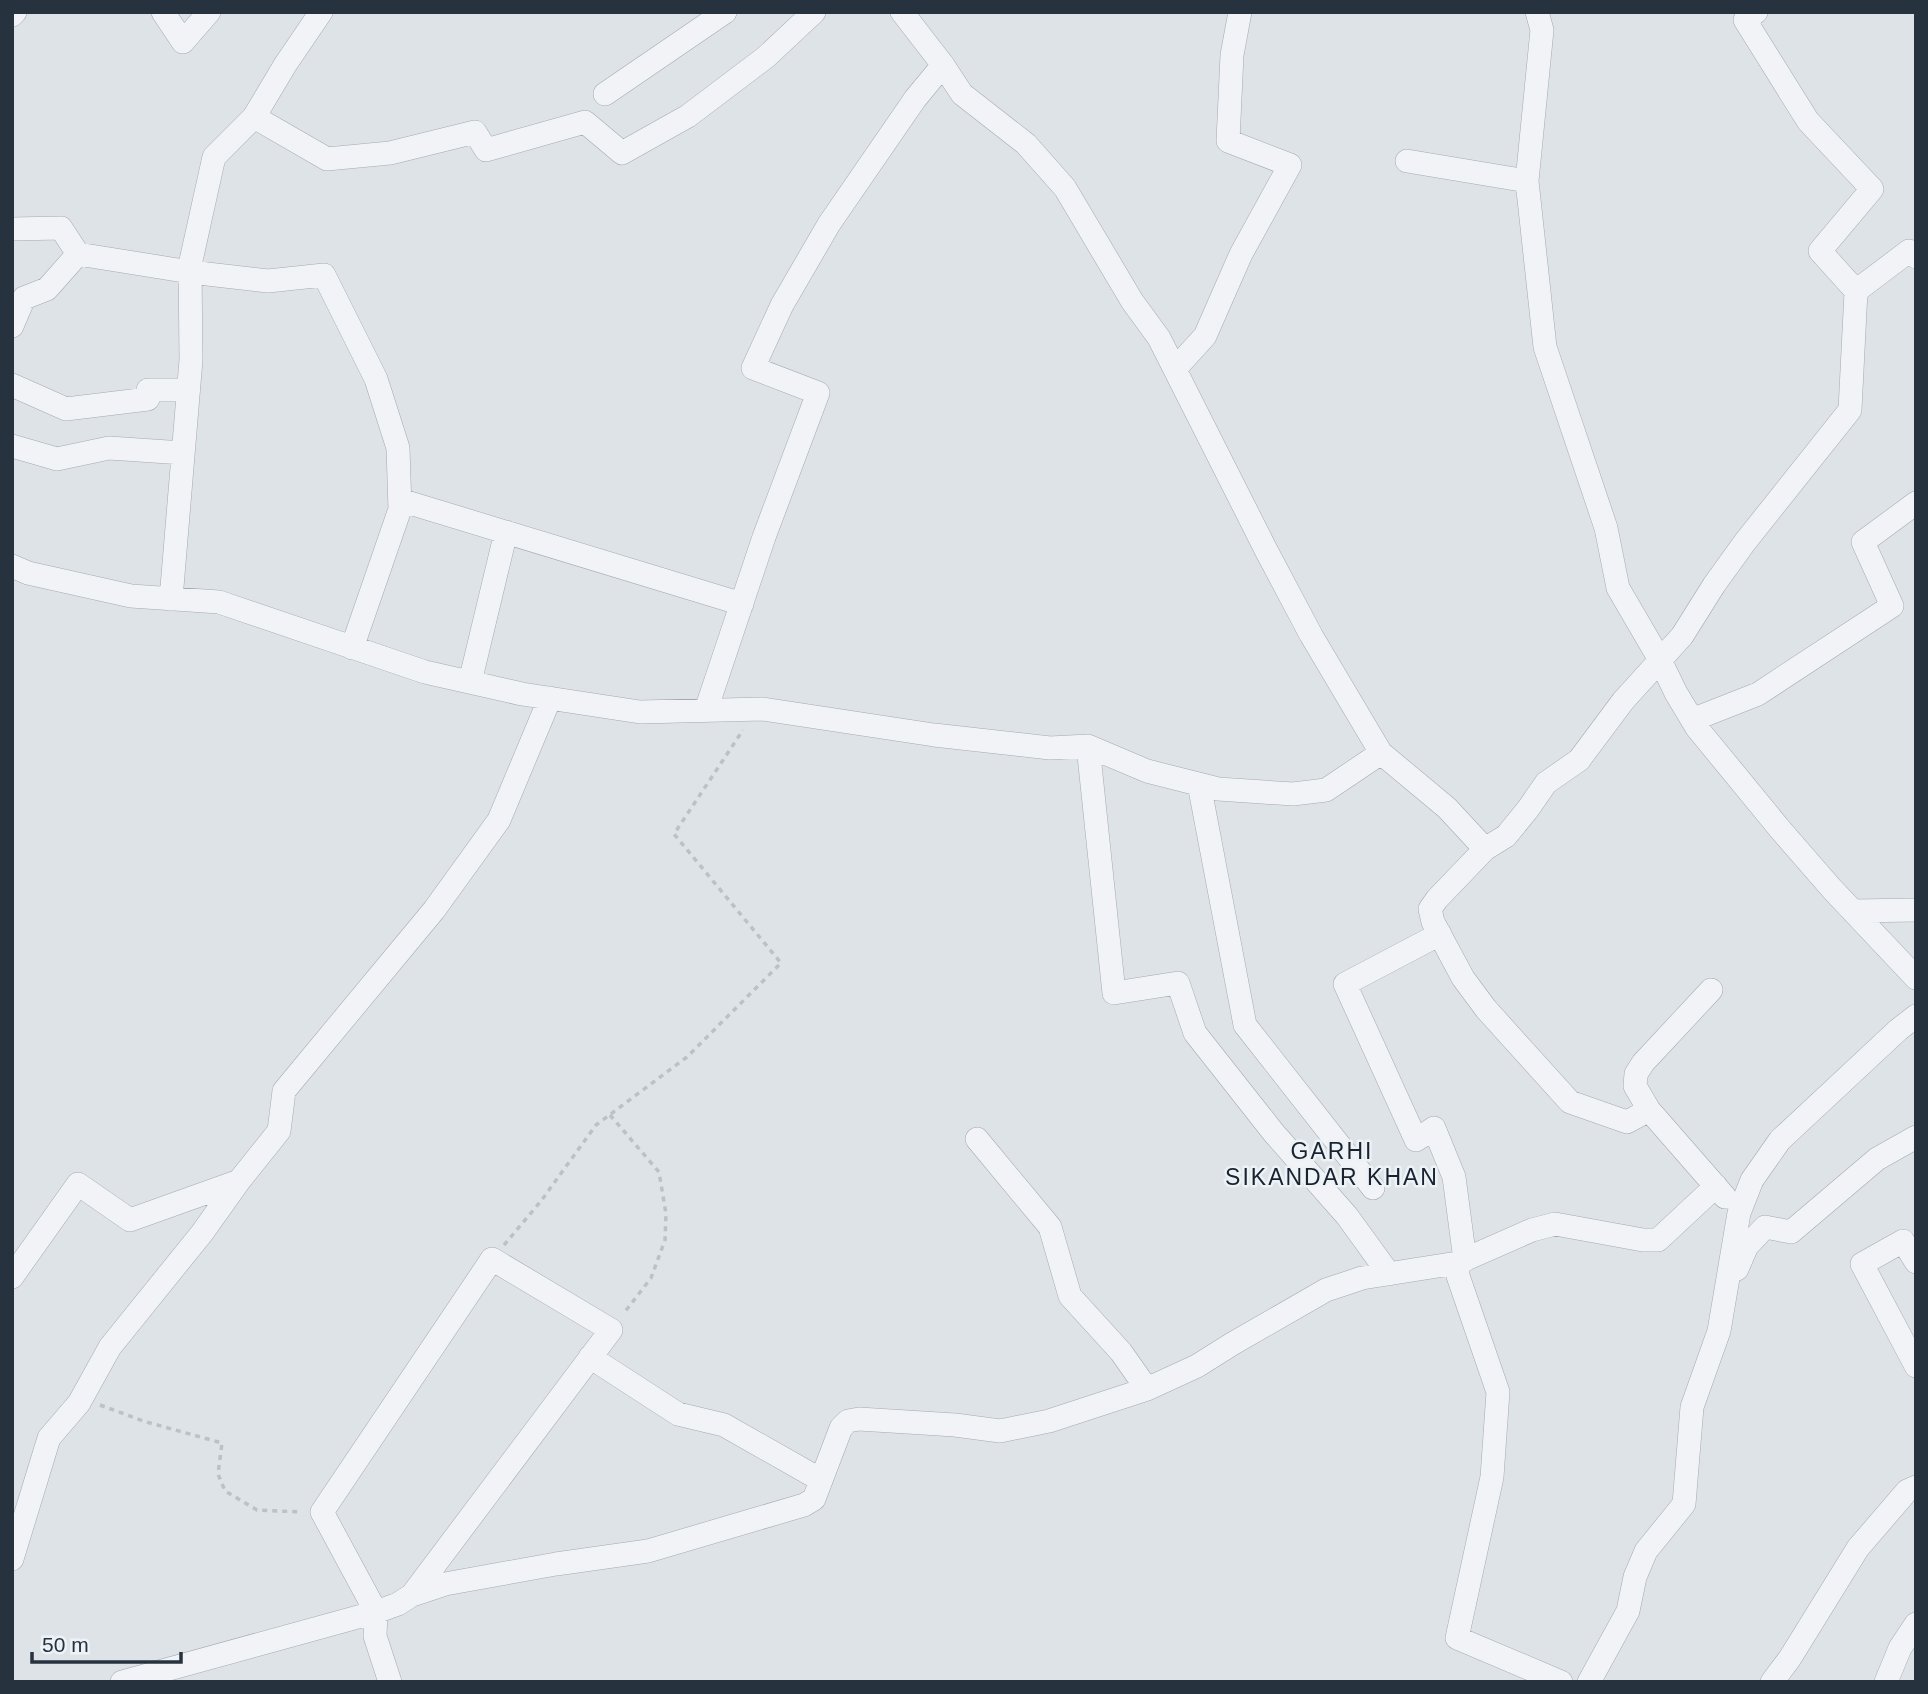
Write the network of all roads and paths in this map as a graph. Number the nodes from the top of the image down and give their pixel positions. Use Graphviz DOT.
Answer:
graph roads {
  1 [pos="163,12"];
  2 [pos="209,12"];
  3 [pos="321,12"];
  4 [pos="724,12"];
  5 [pos="814,12"];
  6 [pos="902,12"];
  7 [pos="1240,12"];
  8 [pos="1537,12"];
  9 [pos="1756,12"];
  10 [pos="943,65"];
  11 [pos="604,94"];
  12 [pos="254,117"];
  13 [pos="1407,161"];
  14 [pos="1527,181"];
  15 [pos="12,229"];
  16 [pos="78,254"];
  17 [pos="1916,257"];
  18 [pos="190,272"];
  19 [pos="1856,291"];
  20 [pos="12,326"];
  21 [pos="1175,369"];
  22 [pos="12,385"];
  23 [pos="188,390"];
  24 [pos="12,446"];
  25 [pos="183,453"];
  26 [pos="400,500"];
  27 [pos="1916,503"];
  28 [pos="506,532"];
  29 [pos="12,566"];
  30 [pos="171,599"];
  31 [pos="741,604"];
  32 [pos="352,648"];
  33 [pos="1660,660"];
  34 [pos="470,682"];
  35 [pos="550,698"];
  36 [pos="757,709"];
  37 [pos="706,710"];
  38 [pos="1692,720"];
  39 [pos="1088,746"];
  40 [pos="1381,753"];
  41 [pos="1199,784"];
  42 [pos="1485,849"];
  43 [pos="1916,910"];
  44 [pos="1853,911"];
  45 [pos="1440,934"];
  46 [pos="1916,978"];
  47 [pos="1711,990"];
  48 [pos="1916,1016"];
  49 [pos="1649,1110"];
  50 [pos="610,1115"];
  51 [pos="1916,1137"];
  52 [pos="977,1139"];
  53 [pos="239,1181"];
  54 [pos="1716,1186"];
  55 [pos="1373,1188"];
  56 [pos="1739,1213"];
  57 [pos="492,1259"];
  58 [pos="1461,1262"];
  59 [pos="1916,1262"];
  60 [pos="1389,1274"];
  61 [pos="12,1277"];
  62 [pos="1725,1298"];
  63 [pos="611,1330"];
  64 [pos="590,1357"];
  65 [pos="1916,1366"];
  66 [pos="1147,1390"];
  67 [pos="82,1398"];
  68 [pos="821,1480"];
  69 [pos="1916,1487"];
  70 [pos="322,1512"];
  71 [pos="12,1559"];
  72 [pos="412,1595"];
  73 [pos="376,1612"];
  74 [pos="1916,1624"];
  75 [pos="122,1682"];
  76 [pos="390,1682"];
  77 [pos="1561,1682"];
  78 [pos="1589,1682"];
  79 [pos="1772,1682"];
  80 [pos="1886,1682"];
  1 -- 2 [label="street"];
  3 -- 12 [label="street"];
  4 -- 11 [label="street"];
  5 -- 12 [label="street"];
  6 -- 10 [label="street"];
  7 -- 21 [label="street"];
  8 -- 14 [label="street"];
  9 -- 19 [label="street"];
  10 -- 21 [label="street"];
  10 -- 31 [label="street"];
  12 -- 18 [label="street"];
  13 -- 14 [label="street"];
  14 -- 33 [label="street"];
  15 -- 16 [label="street"];
  16 -- 18 [label="street"];
  16 -- 20 [label="street"];
  17 -- 19 [label="street"];
  18 -- 23 [label="street"];
  18 -- 26 [label="street"];
  19 -- 33 [label="street"];
  21 -- 40 [label="street"];
  22 -- 23 [label="street"];
  23 -- 25 [label="street"];
  24 -- 25 [label="street"];
  25 -- 30 [label="street"];
  26 -- 28 [label="street"];
  26 -- 32 [label="street"];
  27 -- 38 [label="street"];
  28 -- 31 [label="street"];
  28 -- 34 [label="street"];
  29 -- 30 [label="street"];
  30 -- 32 [label="street"];
  31 -- 37 [label="street"];
  32 -- 34 [label="street"];
  33 -- 38 [label="street"];
  33 -- 42 [label="street"];
  34 -- 35 [label="street"];
  35 -- 37 [label="street"];
  35 -- 53 [label="street"];
  36 -- 37 [label="street"];
  36 -- 39 [label="street"];
  36 -- 50 [label="path"];
  38 -- 44 [label="street"];
  39 -- 41 [label="street"];
  39 -- 60 [label="street"];
  40 -- 41 [label="street"];
  40 -- 42 [label="street"];
  41 -- 55 [label="street"];
  42 -- 45 [label="street"];
  43 -- 44 [label="street"];
  44 -- 46 [label="street"];
  45 -- 49 [label="street"];
  45 -- 58 [label="street"];
  47 -- 49 [label="street"];
  48 -- 56 [label="street"];
  49 -- 54 [label="street"];
  50 -- 57 [label="path"];
  50 -- 63 [label="path"];
  51 -- 62 [label="street"];
  52 -- 66 [label="street"];
  53 -- 61 [label="street"];
  53 -- 67 [label="street"];
  54 -- 56 [label="street"];
  54 -- 58 [label="street"];
  56 -- 62 [label="street"];
  57 -- 63 [label="street"];
  57 -- 70 [label="street"];
  58 -- 60 [label="street"];
  58 -- 77 [label="street"];
  59 -- 65 [label="street"];
  60 -- 66 [label="street"];
  62 -- 78 [label="street"];
  63 -- 64 [label="street"];
  64 -- 68 [label="street"];
  64 -- 72 [label="street"];
  66 -- 68 [label="street"];
  67 -- 70 [label="path"];
  67 -- 71 [label="street"];
  68 -- 72 [label="street"];
  69 -- 79 [label="street"];
  70 -- 73 [label="street"];
  72 -- 73 [label="street"];
  73 -- 75 [label="street"];
  73 -- 76 [label="street"];
  74 -- 80 [label="street"];
}
